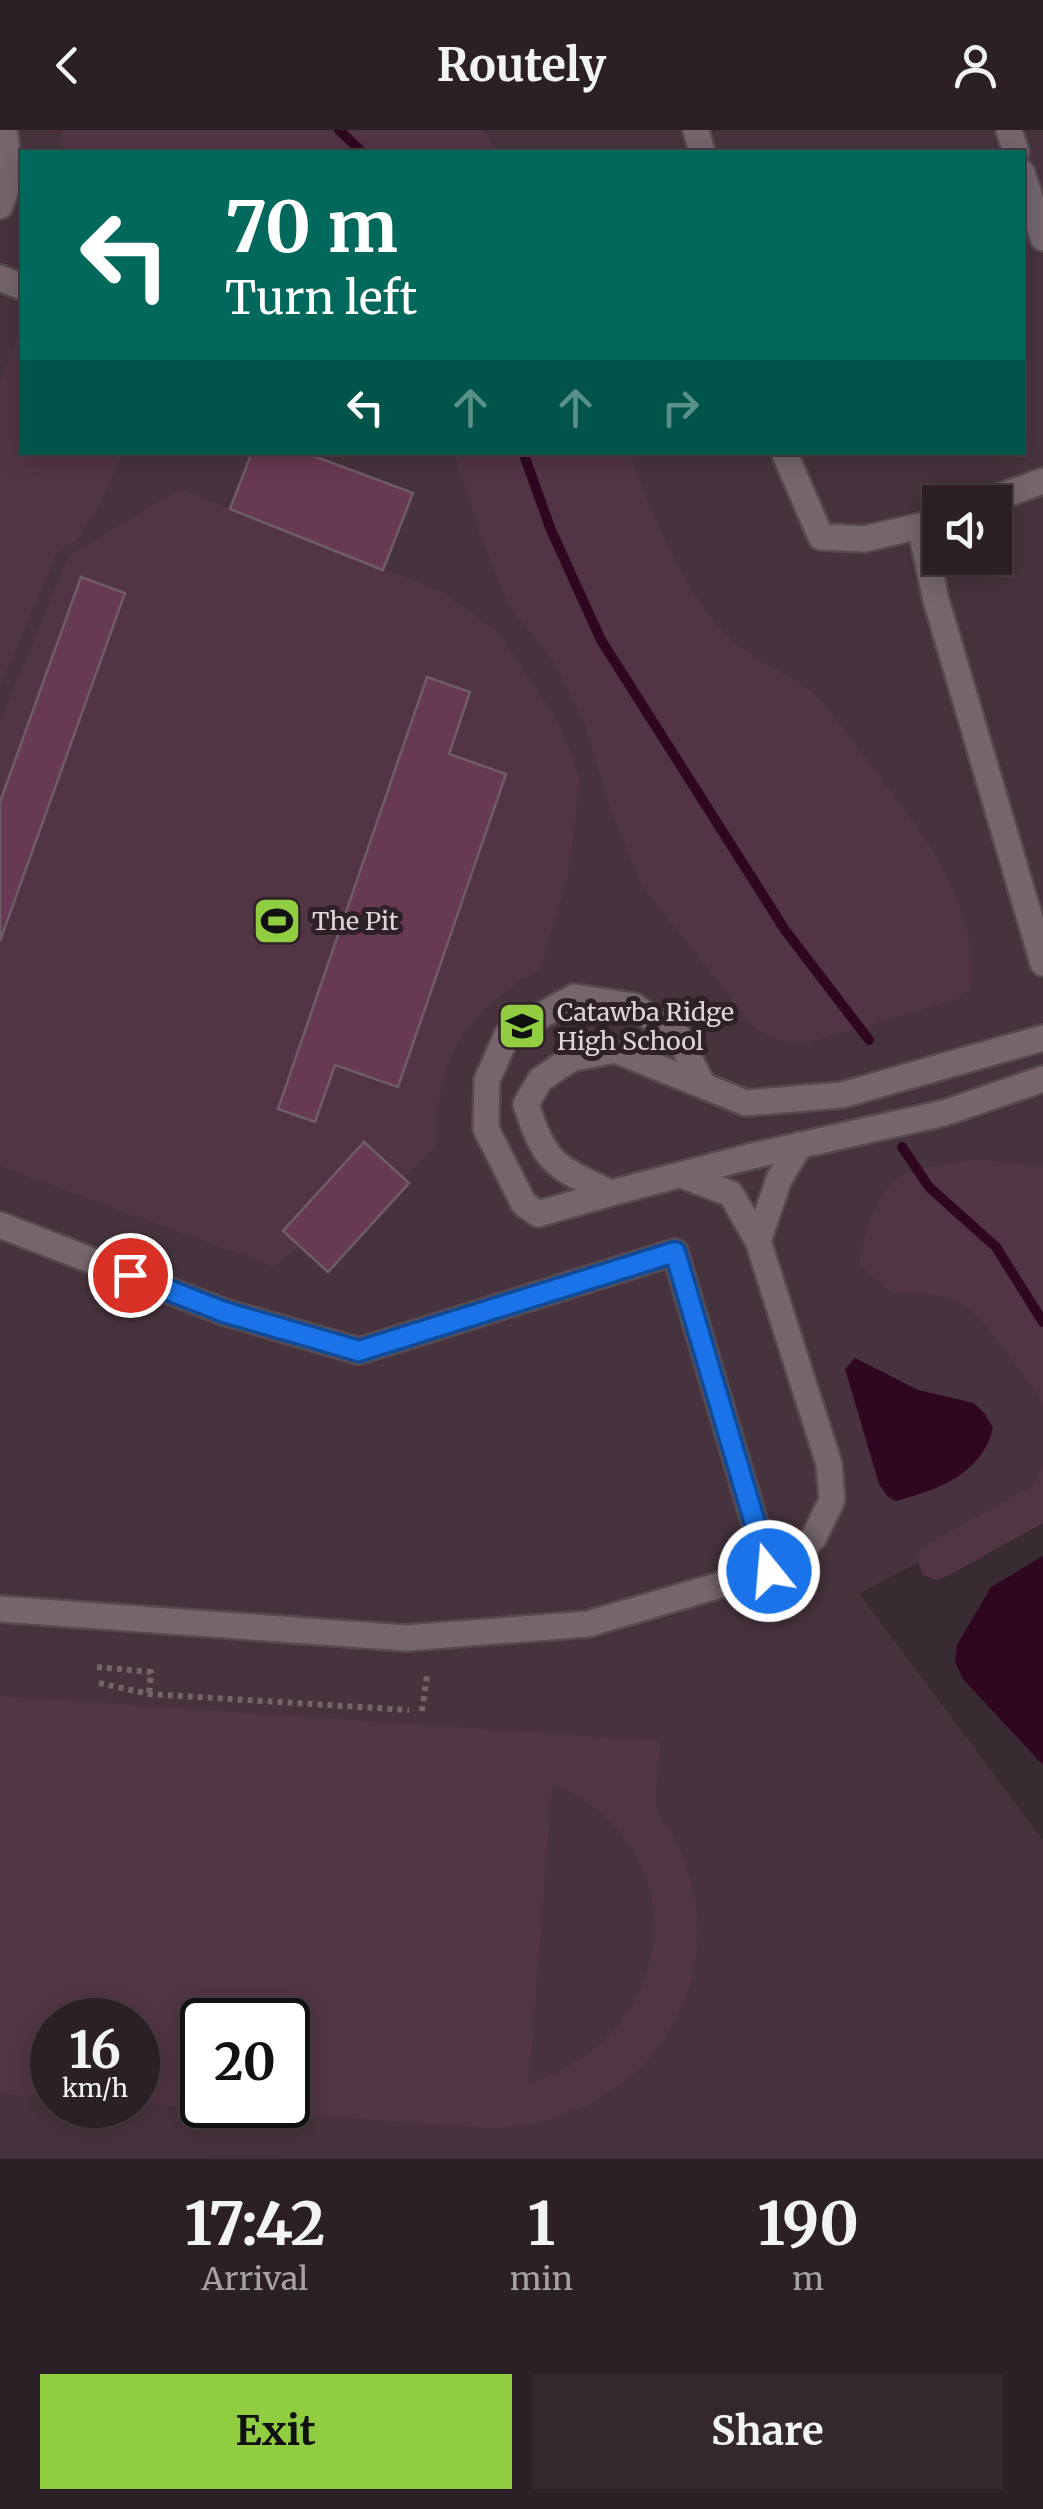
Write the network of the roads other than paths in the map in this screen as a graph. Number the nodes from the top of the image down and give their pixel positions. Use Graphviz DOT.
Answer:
graph roads {
  1 [pos="4,130"];
  2 [pos="1025,182"];
  3 [pos="0,206"];
  4 [pos="1043,238"];
  5 [pos="785,455"];
  6 [pos="1043,481"];
  7 [pos="1012,492"];
  8 [pos="922,524"];
  9 [pos="934,575"];
  10 [pos="1041,951"];
  11 [pos="1043,1038"];
  12 [pos="1043,1078"];
  13 [pos="702,1084"];
  14 [pos="800,1146"];
  15 [pos="684,1176"];
  16 [pos="611,1193"];
  17 [pos="0,1225"];
  18 [pos="758,1240"];
  19 [pos="769,1571"];
  20 [pos="0,1609"];
  1 -- 3 [label="lane"];
  2 -- 4 [label="lane"];
  5 -- 8 [label="lane"];
  6 -- 7 [label="lane"];
  9 -- 10 [label="lane"];
  11 -- 13 [label="lane"];
  12 -- 14 [label="lane"];
  13 -- 16 [label="lane"];
  13 -- 16 [label="lane"];
  14 -- 15 [label="lane"];
  14 -- 18 [label="lane"];
  15 -- 16 [label="lane"];
  15 -- 18 [label="lane"];
  17 -- 19 [label="lane"];
  18 -- 19 [label="lane"];
  19 -- 20 [label="lane"];
}
